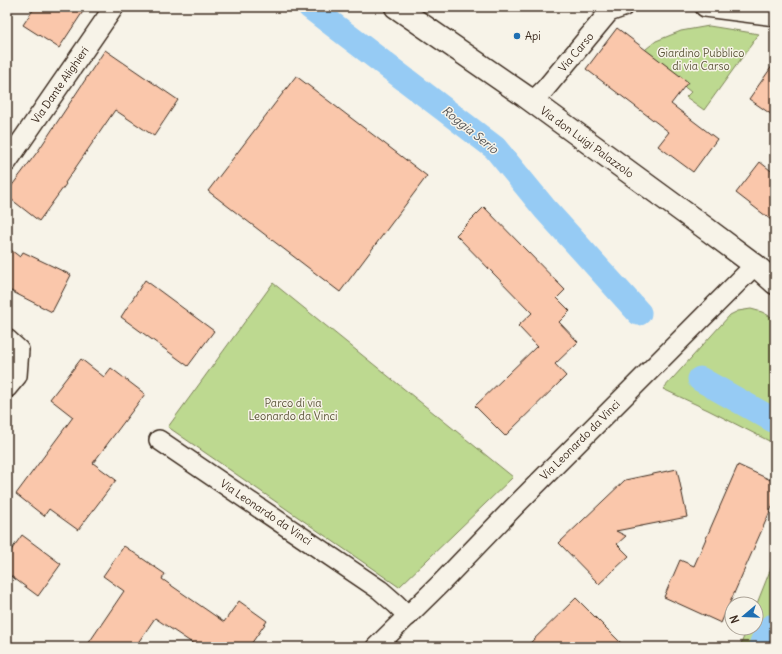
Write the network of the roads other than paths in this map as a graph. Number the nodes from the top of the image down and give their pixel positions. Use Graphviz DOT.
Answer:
graph roads {
  1 [pos="114,7"];
  2 [pos="396,7"];
  3 [pos="623,7"];
  4 [pos="705,7"];
  5 [pos="775,16"];
  6 [pos="532,102"];
  7 [pos="7,162"];
  8 [pos="755,266"];
  9 [pos="775,283"];
  10 [pos="13,344"];
  11 [pos="7,388"];
  12 [pos="159,440"];
  13 [pos="408,616"];
  14 [pos="376,647"];
  1 -- 7 [label="street, Via Dante Alighieri"];
  2 -- 6 [label="street, Via don Luigi Palazzolo"];
  3 -- 6 [label="street, Via Carso"];
  4 -- 5 [label="street"];
  6 -- 8 [label="street, Via don Luigi Palazzolo"];
  8 -- 9 [label="street, Via don Luigi Palazzolo"];
  8 -- 13 [label="street, Via Leonardo da Vinci"];
  10 -- 11 [label="street"];
  12 -- 13 [label="street, Via Leonardo da Vinci"];
  13 -- 14 [label="street, Via Leonardo da Vinci"];
}
